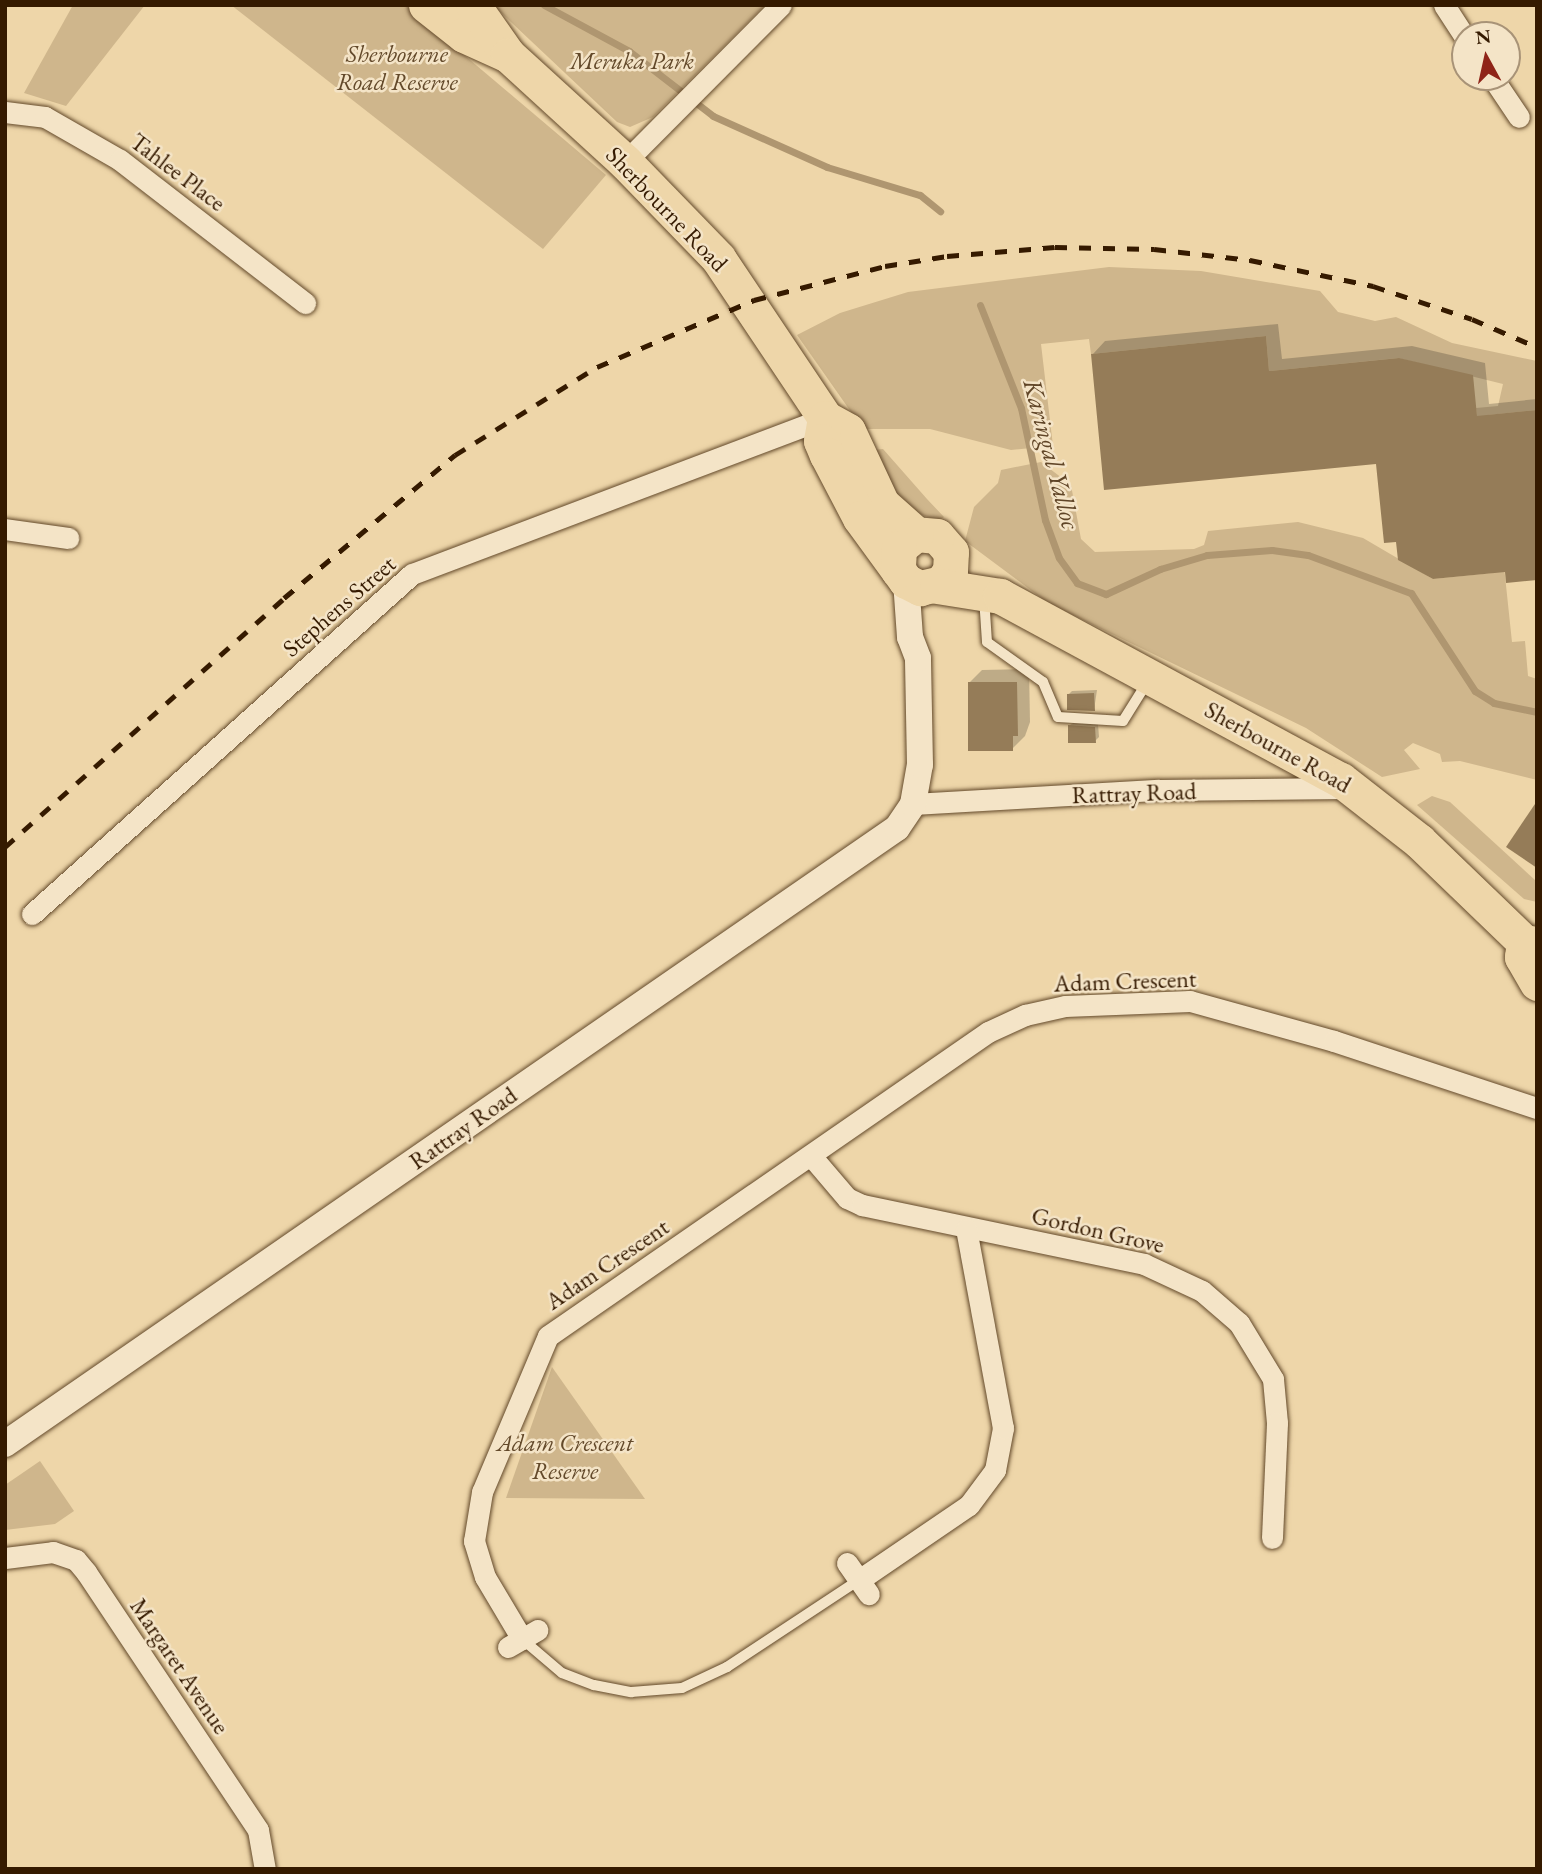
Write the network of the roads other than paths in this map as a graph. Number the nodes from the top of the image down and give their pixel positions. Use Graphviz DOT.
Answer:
graph roads {
  1 [pos="426,5"];
  2 [pos="473,5"];
  3 [pos="781,5"];
  4 [pos="1444,5"];
  5 [pos="1454,21"];
  6 [pos="508,55"];
  7 [pos="1501,91"];
  8 [pos="5,112"];
  9 [pos="1519,117"];
  10 [pos="625,162"];
  11 [pos="305,303"];
  12 [pos="825,418"];
  13 [pos="5,529"];
  14 [pos="916,534"];
  15 [pos="68,538"];
  16 [pos="951,552"];
  17 [pos="917,581"];
  18 [pos="992,595"];
  19 [pos="1149,678"];
  20 [pos="1355,789"];
  21 [pos="913,804"];
  22 [pos="32,914"];
  23 [pos="1530,943"];
  24 [pos="1537,983"];
  25 [pos="1537,1108"];
  26 [pos="812,1157"];
  27 [pos="966,1229"];
  28 [pos="5,1444"];
  29 [pos="1272,1538"];
  30 [pos="5,1558"];
  31 [pos="858,1579"];
  32 [pos="523,1639"];
  33 [pos="265,1869"];
  1 -- 6 [label="main road, Sherbourne Road"];
  2 -- 6 [label="main road, Sherbourne Road"];
  3 -- 10 [label="street"];
  4 -- 5 [label="street"];
  6 -- 10 [label="main road, Sherbourne Road"];
  7 -- 9 [label="street"];
  8 -- 11 [label="street, Tahlee Place"];
  10 -- 12 [label="main road, Sherbourne Road"];
  12 -- 14 [label="main road, Sherbourne Road"];
  12 -- 17 [label="main road"];
  12 -- 22 [label="street, Stephens Street"];
  13 -- 15 [label="street"];
  14 -- 16 [label="main road"];
  14 -- 17 [label="main road"];
  16 -- 17 [label="main road"];
  16 -- 18 [label="main road, Sherbourne Road"];
  17 -- 18 [label="main road, Sherbourne Road"];
  17 -- 21 [label="street, Rattray Road"];
  18 -- 19 [label="main road, Sherbourne Road"];
  18 -- 19 [label="lane"];
  19 -- 20 [label="main road, Sherbourne Road"];
  20 -- 21 [label="street, Rattray Road"];
  20 -- 23 [label="main road, Sherbourne Road"];
  21 -- 28 [label="street, Rattray Road"];
  23 -- 24 [label="main road, Sherbourne Road"];
  25 -- 26 [label="street, Adam Crescent"];
  26 -- 27 [label="street, Gordon Grove"];
  26 -- 32 [label="street, Adam Crescent"];
  27 -- 29 [label="street, Gordon Grove"];
  27 -- 31 [label="street, Adam Crescent"];
  30 -- 33 [label="street, Margaret Avenue"];
  31 -- 32 [label="lane, Adam Crescent"];
}
